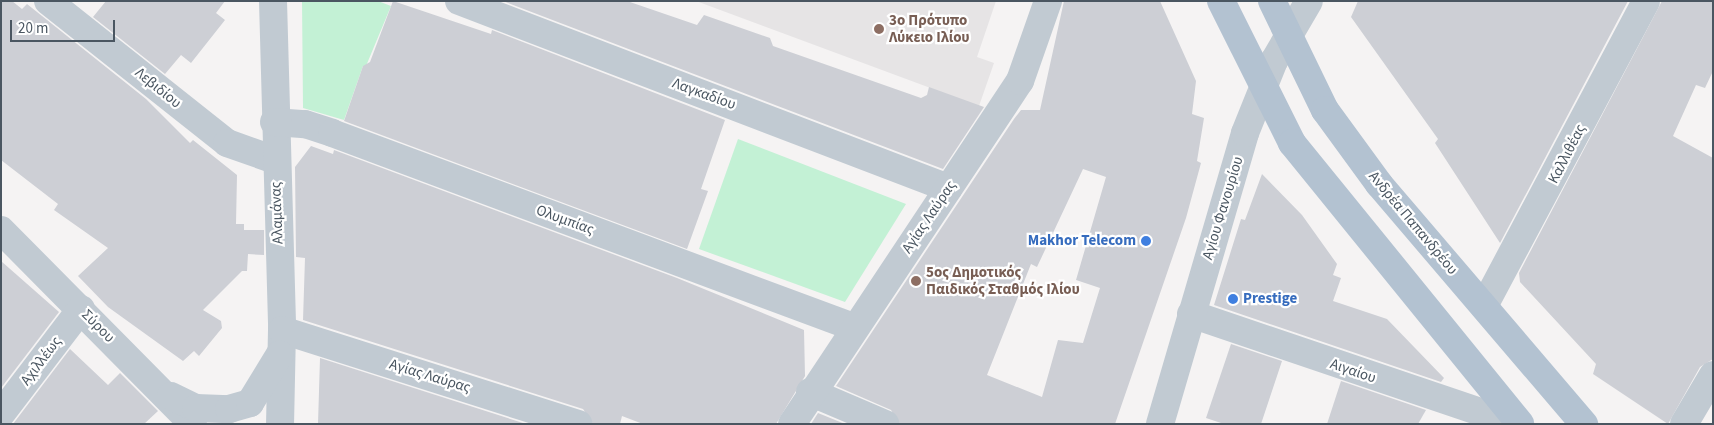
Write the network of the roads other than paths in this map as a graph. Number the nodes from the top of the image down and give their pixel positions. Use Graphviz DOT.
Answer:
graph roads {
  1 [pos="48,1"];
  2 [pos="273,1"];
  3 [pos="459,1"];
  4 [pos="1048,1"];
  5 [pos="1221,1"];
  6 [pos="1272,1"];
  7 [pos="1309,1"];
  8 [pos="1646,1"];
  9 [pos="1289,38"];
  10 [pos="1262,89"];
  11 [pos="274,122"];
  12 [pos="275,160"];
  13 [pos="948,188"];
  14 [pos="1,230"];
  15 [pos="1484,306"];
  16 [pos="81,309"];
  17 [pos="1191,314"];
  18 [pos="854,326"];
  19 [pos="282,340"];
  20 [pos="1712,379"];
  21 [pos="160,390"];
  22 [pos="810,392"];
  23 [pos="1,414"];
  24 [pos="193,424"];
  25 [pos="280,424"];
  26 [pos="578,424"];
  27 [pos="792,424"];
  28 [pos="885,424"];
  29 [pos="1160,424"];
  30 [pos="1518,424"];
  31 [pos="1584,424"];
  32 [pos="1684,424"];
  1 -- 12 [label="street, Λεβιδίου"];
  2 -- 11 [label="street, Αλαμάνας"];
  3 -- 13 [label="street, Λαγκαδίου"];
  4 -- 13 [label="street, Αγίας Λαύρας"];
  5 -- 10 [label="main road"];
  6 -- 9 [label="main road, Ανδρέα Παπανδρέου"];
  7 -- 9 [label="street, Αγίου Φανουρίου"];
  8 -- 15 [label="street, Καλλιθέας"];
  9 -- 10 [label="street, Αγίου Φανουρίου"];
  9 -- 15 [label="main road, Ανδρέα Παπανδρέου"];
  10 -- 17 [label="street, Αγίου Φανουρίου"];
  10 -- 30 [label="main road"];
  11 -- 12 [label="street, Αλαμάνας"];
  11 -- 18 [label="street, Ολυμπίας"];
  12 -- 19 [label="street, Αλαμάνας"];
  13 -- 18 [label="street, Αγίας Λαύρας"];
  14 -- 16 [label="street, Σύρου"];
  15 -- 31 [label="main road, Ανδρέα Παπανδρέου"];
  16 -- 21 [label="street, Σύρου"];
  16 -- 23 [label="street, Αχιλλέως"];
  17 -- 29 [label="street, Αγίου Φανουρίου"];
  17 -- 30 [label="street, Αιγαίου"];
  18 -- 22 [label="street, Αγίας Λαύρας"];
  19 -- 21 [label="street"];
  19 -- 25 [label="street, Αλαμάνας"];
  19 -- 26 [label="street, Αγίας Λαύρας"];
  20 -- 32 [label="street"];
  21 -- 24 [label="street, Σύρου"];
  22 -- 27 [label="street, Αγίας Λαύρας"];
  22 -- 28 [label="street"];
}
